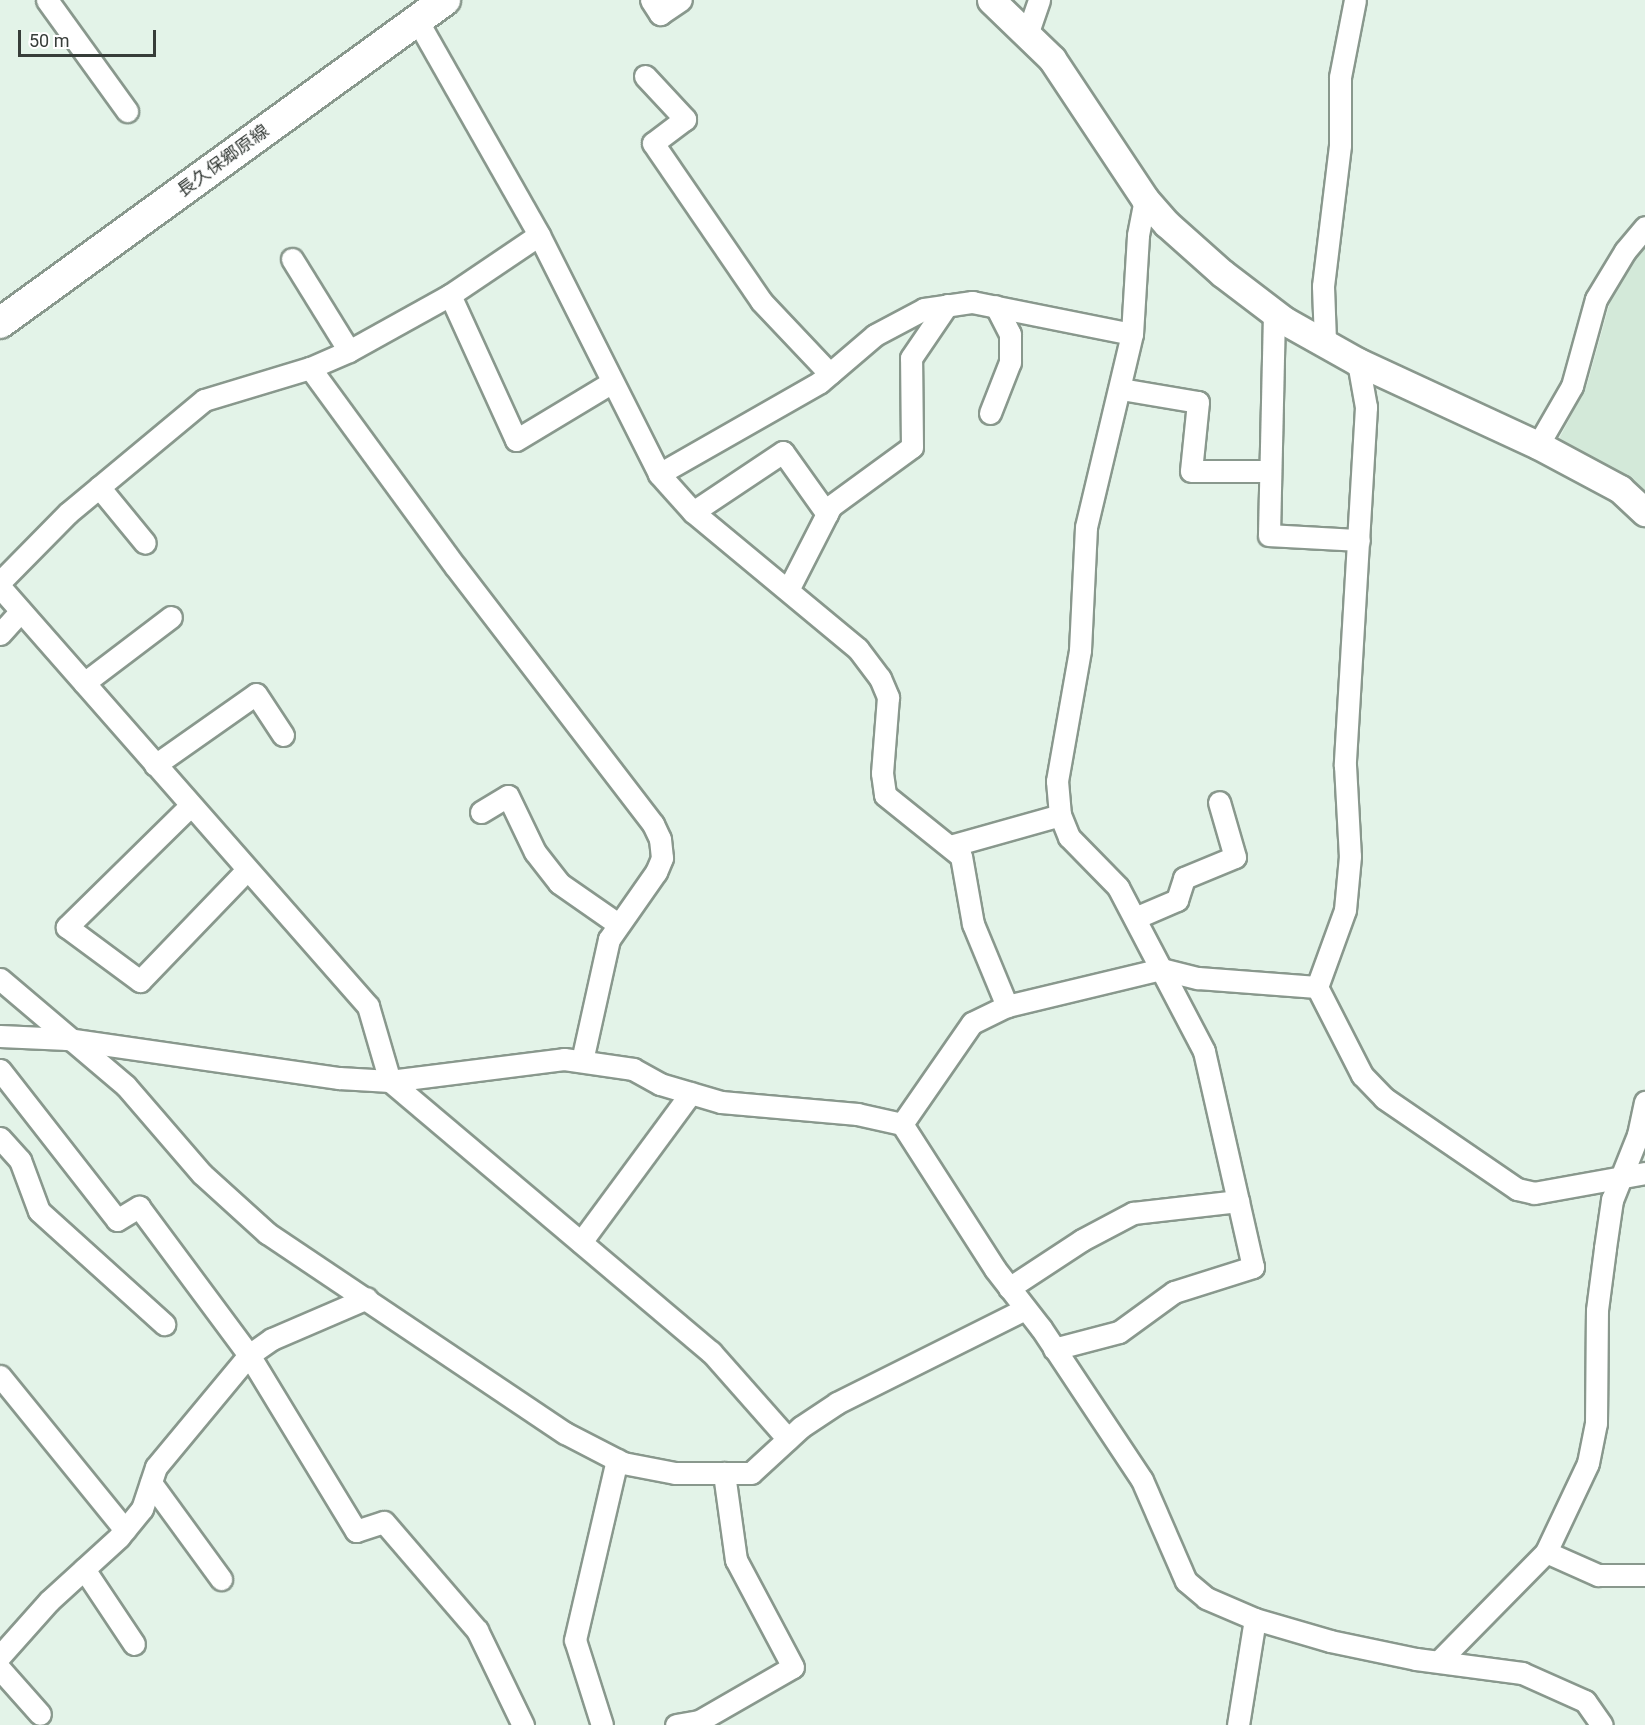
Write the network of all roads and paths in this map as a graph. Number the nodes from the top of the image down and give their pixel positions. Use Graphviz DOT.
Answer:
graph roads {
  1 [pos="47,0"];
  2 [pos="445,0"];
  3 [pos="651,0"];
  4 [pos="681,0"];
  5 [pos="990,0"];
  6 [pos="1039,0"];
  7 [pos="1355,0"];
  8 [pos="417,20"];
  9 [pos="1028,32"];
  10 [pos="645,76"];
  11 [pos="126,111"];
  12 [pos="1145,199"];
  13 [pos="1645,227"];
  14 [pos="539,235"];
  15 [pos="292,259"];
  16 [pos="450,295"];
  17 [pos="947,305"];
  18 [pos="996,306"];
  19 [pos="1274,314"];
  20 [pos="2,318"];
  21 [pos="1132,334"];
  22 [pos="1325,341"];
  23 [pos="349,351"];
  24 [pos="1358,362"];
  25 [pos="310,368"];
  26 [pos="830,374"];
  27 [pos="612,382"];
  28 [pos="1121,389"];
  29 [pos="990,413"];
  30 [pos="1538,444"];
  31 [pos="1270,471"];
  32 [pos="660,474"];
  33 [pos="99,488"];
  34 [pos="693,512"];
  35 [pos="1645,512"];
  36 [pos="827,513"];
  37 [pos="1359,540"];
  38 [pos="145,543"];
  39 [pos="0,582"];
  40 [pos="0,587"];
  41 [pos="788,590"];
  42 [pos="21,611"];
  43 [pos="171,617"];
  44 [pos="0,634"];
  45 [pos="84,683"];
  46 [pos="282,735"];
  47 [pos="155,765"];
  48 [pos="1219,802"];
  49 [pos="190,806"];
  50 [pos="481,812"];
  51 [pos="1060,815"];
  52 [pos="950,846"];
  53 [pos="248,870"];
  54 [pos="1135,918"];
  55 [pos="618,924"];
  56 [pos="1161,969"];
  57 [pos="0,979"];
  58 [pos="1317,987"];
  59 [pos="1007,1006"];
  60 [pos="0,1036"];
  61 [pos="67,1039"];
  62 [pos="582,1061"];
  63 [pos="0,1070"];
  64 [pos="390,1082"];
  65 [pos="691,1093"];
  66 [pos="1645,1102"];
  67 [pos="902,1125"];
  68 [pos="0,1138"];
  69 [pos="1645,1173"];
  70 [pos="1621,1177"];
  71 [pos="1238,1201"];
  72 [pos="581,1242"];
  73 [pos="1009,1288"];
  74 [pos="367,1298"];
  75 [pos="1025,1309"];
  76 [pos="164,1324"];
  77 [pos="1054,1349"];
  78 [pos="249,1355"];
  79 [pos="0,1376"];
  80 [pos="788,1439"];
  81 [pos="617,1460"];
  82 [pos="724,1473"];
  83 [pos="151,1483"];
  84 [pos="125,1530"];
  85 [pos="1546,1552"];
  86 [pos="84,1569"];
  87 [pos="1645,1575"];
  88 [pos="221,1579"];
  89 [pos="1255,1618"];
  90 [pos="134,1644"];
  91 [pos="0,1656"];
  92 [pos="1440,1660"];
  93 [pos="0,1669"];
  94 [pos="40,1714"];
  95 [pos="523,1725"];
  96 [pos="602,1725"];
  97 [pos="676,1725"];
  98 [pos="1238,1725"];
  99 [pos="1602,1725"];
  1 -- 11 [label="street"];
  2 -- 8 [label="main road, 長久保郷原線"];
  3 -- 4 [label="street"];
  5 -- 9 [label="street"];
  6 -- 9 [label="street"];
  7 -- 22 [label="street"];
  8 -- 14 [label="street"];
  8 -- 20 [label="main road, 長久保郷原線"];
  9 -- 12 [label="street"];
  10 -- 26 [label="street"];
  12 -- 19 [label="street"];
  12 -- 21 [label="street"];
  13 -- 30 [label="street"];
  14 -- 16 [label="street"];
  14 -- 27 [label="street"];
  15 -- 23 [label="street"];
  16 -- 23 [label="street"];
  16 -- 27 [label="street"];
  17 -- 18 [label="street"];
  17 -- 26 [label="street"];
  17 -- 36 [label="street"];
  18 -- 21 [label="street"];
  18 -- 29 [label="street"];
  19 -- 22 [label="street"];
  19 -- 31 [label="street"];
  21 -- 28 [label="street"];
  22 -- 24 [label="street"];
  23 -- 25 [label="street"];
  24 -- 30 [label="street"];
  24 -- 37 [label="street"];
  25 -- 33 [label="street"];
  25 -- 55 [label="street"];
  26 -- 32 [label="street"];
  27 -- 32 [label="street"];
  28 -- 31 [label="street"];
  28 -- 51 [label="street"];
  30 -- 35 [label="street"];
  31 -- 37 [label="street"];
  32 -- 34 [label="street"];
  33 -- 38 [label="street"];
  33 -- 39 [label="street"];
  34 -- 36 [label="street"];
  34 -- 41 [label="street"];
  36 -- 41 [label="street"];
  37 -- 58 [label="street"];
  40 -- 42 [label="street"];
  41 -- 52 [label="street"];
  42 -- 44 [label="street"];
  42 -- 45 [label="street"];
  43 -- 45 [label="street"];
  45 -- 47 [label="street"];
  46 -- 47 [label="street"];
  47 -- 49 [label="street"];
  48 -- 54 [label="street"];
  49 -- 53 [label="street"];
  49 -- 53 [label="street"];
  50 -- 55 [label="street"];
  51 -- 52 [label="street"];
  51 -- 54 [label="street"];
  52 -- 59 [label="street"];
  53 -- 64 [label="street"];
  54 -- 56 [label="street"];
  55 -- 62 [label="street"];
  56 -- 58 [label="street"];
  56 -- 59 [label="street"];
  56 -- 71 [label="street"];
  57 -- 61 [label="street"];
  58 -- 70 [label="street"];
  59 -- 67 [label="street"];
  60 -- 61 [label="street"];
  61 -- 64 [label="street"];
  61 -- 74 [label="street"];
  62 -- 64 [label="street"];
  62 -- 65 [label="street"];
  63 -- 78 [label="street"];
  64 -- 72 [label="street"];
  65 -- 67 [label="street"];
  65 -- 72 [label="street"];
  66 -- 70 [label="street"];
  67 -- 73 [label="street"];
  68 -- 76 [label="street"];
  69 -- 70 [label="street"];
  70 -- 85 [label="street"];
  71 -- 73 [label="street"];
  71 -- 77 [label="street"];
  72 -- 80 [label="street"];
  73 -- 75 [label="street"];
  74 -- 78 [label="street"];
  74 -- 81 [label="street"];
  75 -- 77 [label="street"];
  75 -- 80 [label="street"];
  77 -- 89 [label="street"];
  78 -- 83 [label="street"];
  78 -- 95 [label="street"];
  79 -- 84 [label="street"];
  80 -- 82 [label="street"];
  81 -- 82 [label="street"];
  81 -- 96 [label="street"];
  82 -- 97 [label="street"];
  83 -- 84 [label="street"];
  83 -- 88 [label="street"];
  84 -- 86 [label="street"];
  85 -- 87 [label="street"];
  85 -- 92 [label="street"];
  86 -- 90 [label="street"];
  86 -- 91 [label="street"];
  89 -- 92 [label="street"];
  89 -- 98 [label="street"];
  92 -- 99 [label="street"];
  93 -- 94 [label="street"];
}
